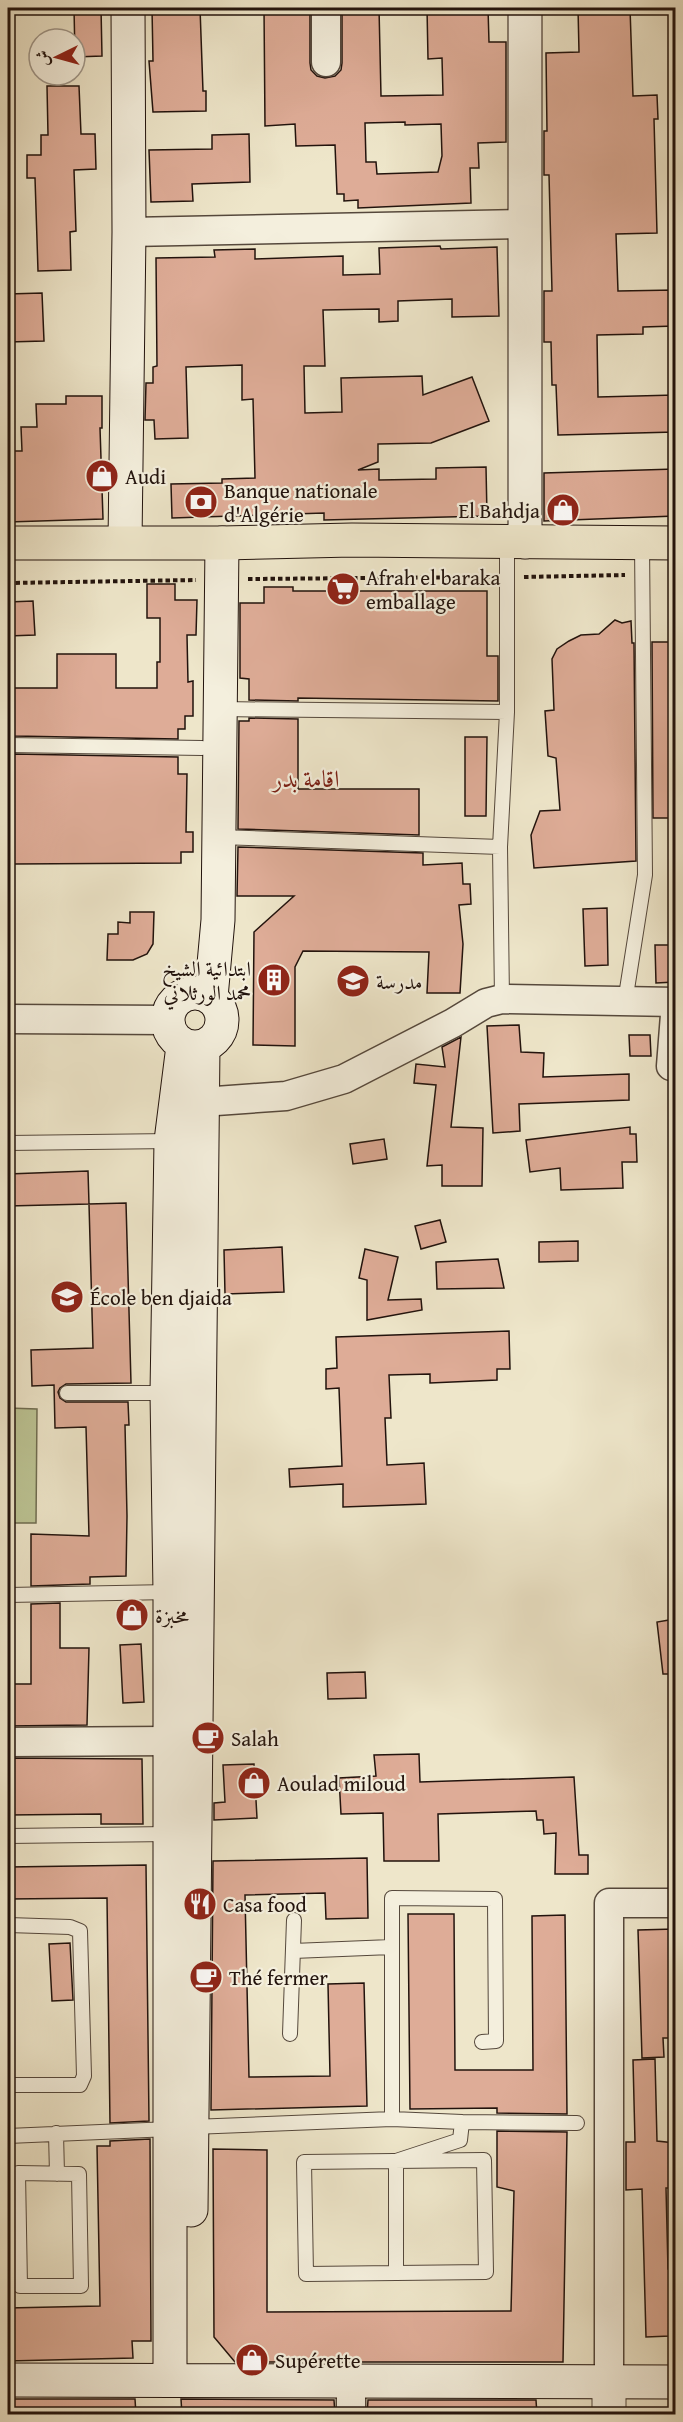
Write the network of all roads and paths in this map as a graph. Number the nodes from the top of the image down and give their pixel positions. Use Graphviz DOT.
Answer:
graph roads {
  1 [pos="128,8"];
  2 [pos="326,8"];
  3 [pos="525,8"];
  4 [pos="326,62"];
  5 [pos="525,224"];
  6 [pos="129,232"];
  7 [pos="125,542"];
  8 [pos="516,542"];
  9 [pos="213,543"];
  10 [pos="642,543"];
  11 [pos="675,543"];
  12 [pos="15,547"];
  13 [pos="643,575"];
  14 [pos="507,577"];
  15 [pos="213,580"];
  16 [pos="8,583"];
  17 [pos="220,709"];
  18 [pos="507,712"];
  19 [pos="8,745"];
  20 [pos="202,748"];
  21 [pos="219,837"];
  22 [pos="500,847"];
  23 [pos="202,995"];
  24 [pos="502,999"];
  25 [pos="625,1002"];
  26 [pos="8,1019"];
  27 [pos="184,1037"];
  28 [pos="671,1066"];
  29 [pos="202,1102"];
  30 [pos="171,1141"];
  31 [pos="8,1143"];
  32 [pos="67,1393"];
  33 [pos="167,1394"];
  34 [pos="170,1592"];
  35 [pos="8,1595"];
  36 [pos="169,1741"];
  37 [pos="8,1743"];
  38 [pos="169,1834"];
  39 [pos="8,1836"];
  40 [pos="675,1904"];
  41 [pos="294,1920"];
  42 [pos="8,1925"];
  43 [pos="391,1947"];
  44 [pos="293,1951"];
  45 [pos="290,2034"];
  46 [pos="482,2042"];
  47 [pos="8,2085"];
  48 [pos="392,2119"];
  49 [pos="462,2122"];
  50 [pos="577,2123"];
  51 [pos="181,2128"];
  52 [pos="56,2133"];
  53 [pos="8,2136"];
  54 [pos="396,2161"];
  55 [pos="57,2174"];
  56 [pos="396,2273"];
  57 [pos="8,2380"];
  58 [pos="179,2380"];
  59 [pos="351,2380"];
  60 [pos="620,2381"];
  61 [pos="675,2382"];
  62 [pos="351,2415"];
  63 [pos="609,2415"];
  64 [pos="632,2415"];
  1 -- 6 [label="main road"];
  2 -- 4 [label="street"];
  3 -- 5 [label="main road"];
  5 -- 6 [label="street"];
  5 -- 8 [label="main road"];
  6 -- 7 [label="main road"];
  7 -- 9 [label="main road"];
  7 -- 12 [label="main road"];
  8 -- 9 [label="main road"];
  8 -- 10 [label="main road"];
  8 -- 14 [label="lane"];
  9 -- 15 [label="main road"];
  10 -- 11 [label="main road"];
  10 -- 13 [label="lane"];
  13 -- 14 [label="path"];
  13 -- 25 [label="lane"];
  14 -- 15 [label="path"];
  14 -- 18 [label="lane"];
  15 -- 16 [label="path"];
  15 -- 17 [label="main road"];
  15 -- 20 [label="main road"];
  17 -- 18 [label="lane"];
  17 -- 21 [label="main road"];
  18 -- 22 [label="lane"];
  19 -- 20 [label="lane"];
  20 -- 23 [label="main road"];
  21 -- 22 [label="lane"];
  21 -- 23 [label="main road"];
  22 -- 24 [label="lane"];
  23 -- 27 [label="main road"];
  23 -- 27 [label="main road"];
  24 -- 25 [label="street"];
  24 -- 29 [label="street"];
  25 -- 28 [label="street"];
  26 -- 27 [label="street"];
  27 -- 29 [label="main road"];
  27 -- 30 [label="main road"];
  29 -- 51 [label="main road"];
  30 -- 31 [label="lane"];
  30 -- 33 [label="main road"];
  32 -- 33 [label="lane"];
  33 -- 34 [label="main road"];
  34 -- 35 [label="lane"];
  34 -- 36 [label="main road"];
  36 -- 37 [label="street"];
  36 -- 38 [label="main road"];
  38 -- 39 [label="lane"];
  38 -- 51 [label="main road"];
  40 -- 60 [label="street"];
  41 -- 44 [label="lane"];
  42 -- 47 [label="lane"];
  43 -- 44 [label="lane"];
  43 -- 46 [label="lane"];
  43 -- 48 [label="lane"];
  44 -- 45 [label="lane"];
  48 -- 49 [label="lane"];
  48 -- 51 [label="lane"];
  49 -- 50 [label="lane"];
  49 -- 54 [label="lane"];
  51 -- 52 [label="lane"];
  51 -- 58 [label="main road"];
  52 -- 53 [label="lane"];
  52 -- 55 [label="lane"];
  54 -- 56 [label="lane"];
  54 -- 56 [label="lane"];
  54 -- 56 [label="lane"];
  55 -- 55 [label="lane"];
  57 -- 58 [label="main road"];
  58 -- 59 [label="main road"];
  59 -- 60 [label="main road"];
  59 -- 62 [label="street"];
  60 -- 61 [label="main road"];
  60 -- 63 [label="main road"];
  60 -- 64 [label="main road"];
}
